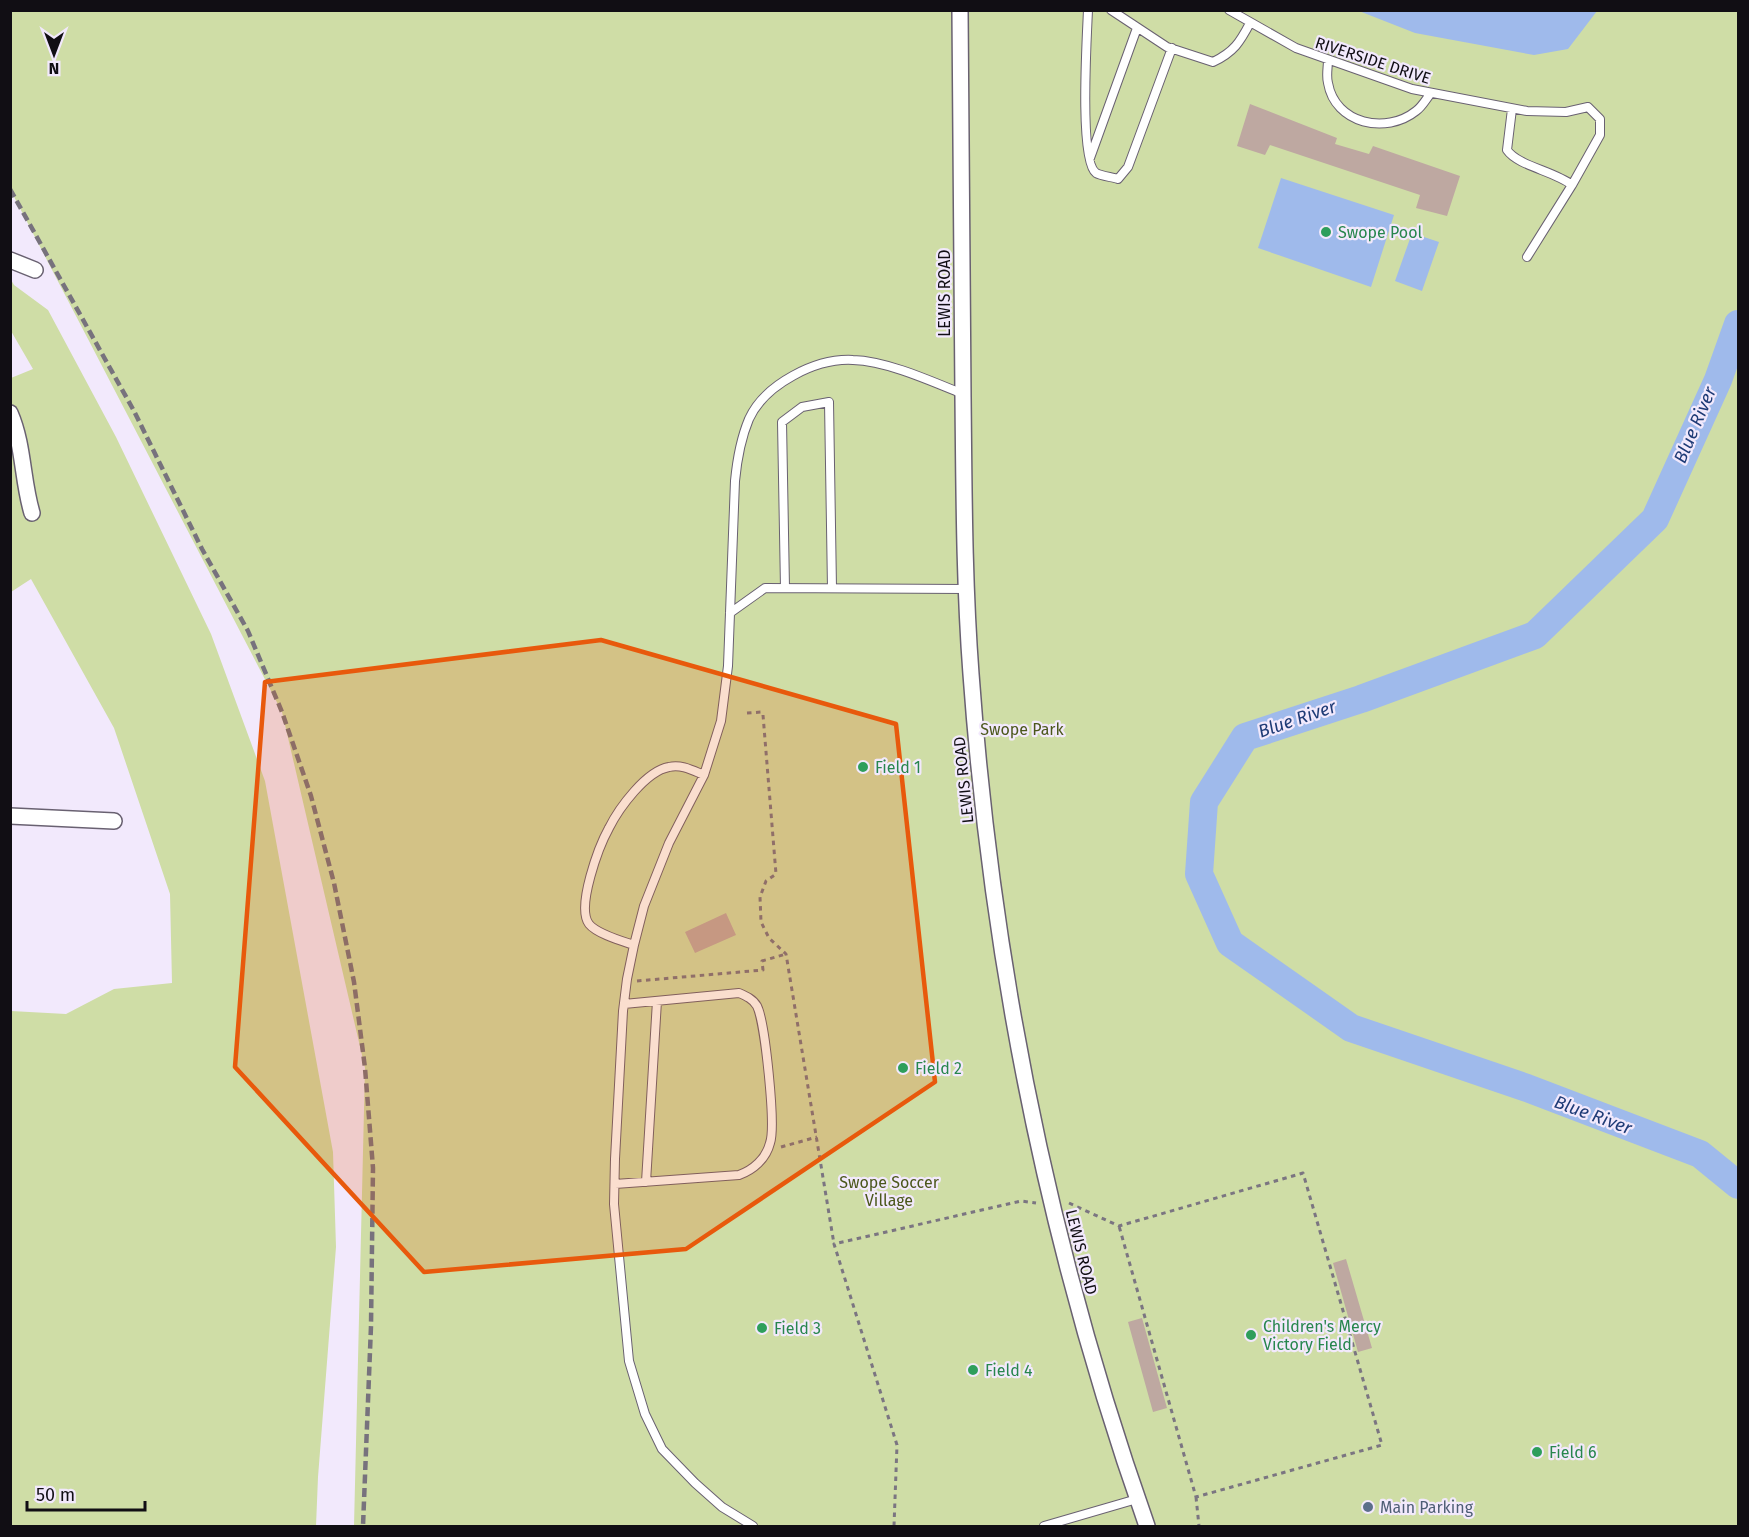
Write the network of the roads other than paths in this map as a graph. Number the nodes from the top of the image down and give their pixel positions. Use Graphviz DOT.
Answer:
graph roads {
  1 [pos="960,10"];
  2 [pos="1088,10"];
  3 [pos="1111,10"];
  4 [pos="1229,10"];
  5 [pos="1250,23"];
  6 [pos="1137,28"];
  7 [pos="1172,48"];
  8 [pos="1328,60"];
  9 [pos="1431,93"];
  10 [pos="1512,109"];
  11 [pos="1088,163"];
  12 [pos="1572,185"];
  13 [pos="1527,257"];
  14 [pos="10,260"];
  15 [pos="35,270"];
  16 [pos="963,394"];
  17 [pos="10,413"];
  18 [pos="32,513"];
  19 [pos="785,588"];
  20 [pos="832,588"];
  21 [pos="967,589"];
  22 [pos="730,613"];
  23 [pos="704,775"];
  24 [pos="10,816"];
  25 [pos="114,821"];
  26 [pos="634,945"];
  27 [pos="657,1001"];
  28 [pos="624,1004"];
  29 [pos="646,1182"];
  30 [pos="615,1184"];
  31 [pos="1137,1499"];
  32 [pos="753,1527"];
  33 [pos="1044,1527"];
  34 [pos="1147,1527"];
  1 -- 16 [label="street, LEWIS ROAD"];
  2 -- 11 [label="lane"];
  3 -- 6 [label="lane"];
  4 -- 5 [label="lane, RIVERSIDE DRIVE"];
  5 -- 7 [label="lane"];
  5 -- 8 [label="lane, RIVERSIDE DRIVE"];
  6 -- 7 [label="lane"];
  6 -- 11 [label="lane"];
  7 -- 11 [label="lane"];
  8 -- 9 [label="lane, RIVERSIDE DRIVE"];
  8 -- 9 [label="lane"];
  9 -- 10 [label="lane, RIVERSIDE DRIVE"];
  10 -- 12 [label="lane"];
  10 -- 12 [label="lane, RIVERSIDE DRIVE"];
  12 -- 13 [label="lane"];
  14 -- 15 [label="street"];
  16 -- 21 [label="street, LEWIS ROAD"];
  16 -- 22 [label="lane"];
  17 -- 18 [label="street"];
  19 -- 20 [label="lane"];
  19 -- 20 [label="lane"];
  19 -- 22 [label="lane"];
  20 -- 21 [label="lane"];
  21 -- 31 [label="street, LEWIS ROAD"];
  22 -- 23 [label="lane"];
  23 -- 26 [label="lane"];
  23 -- 26 [label="lane"];
  24 -- 25 [label="street"];
  26 -- 28 [label="lane"];
  27 -- 28 [label="lane"];
  27 -- 29 [label="lane"];
  27 -- 29 [label="lane"];
  28 -- 30 [label="lane"];
  29 -- 30 [label="lane"];
  30 -- 32 [label="lane"];
  31 -- 33 [label="lane"];
  31 -- 34 [label="street, LEWIS ROAD"];
}
